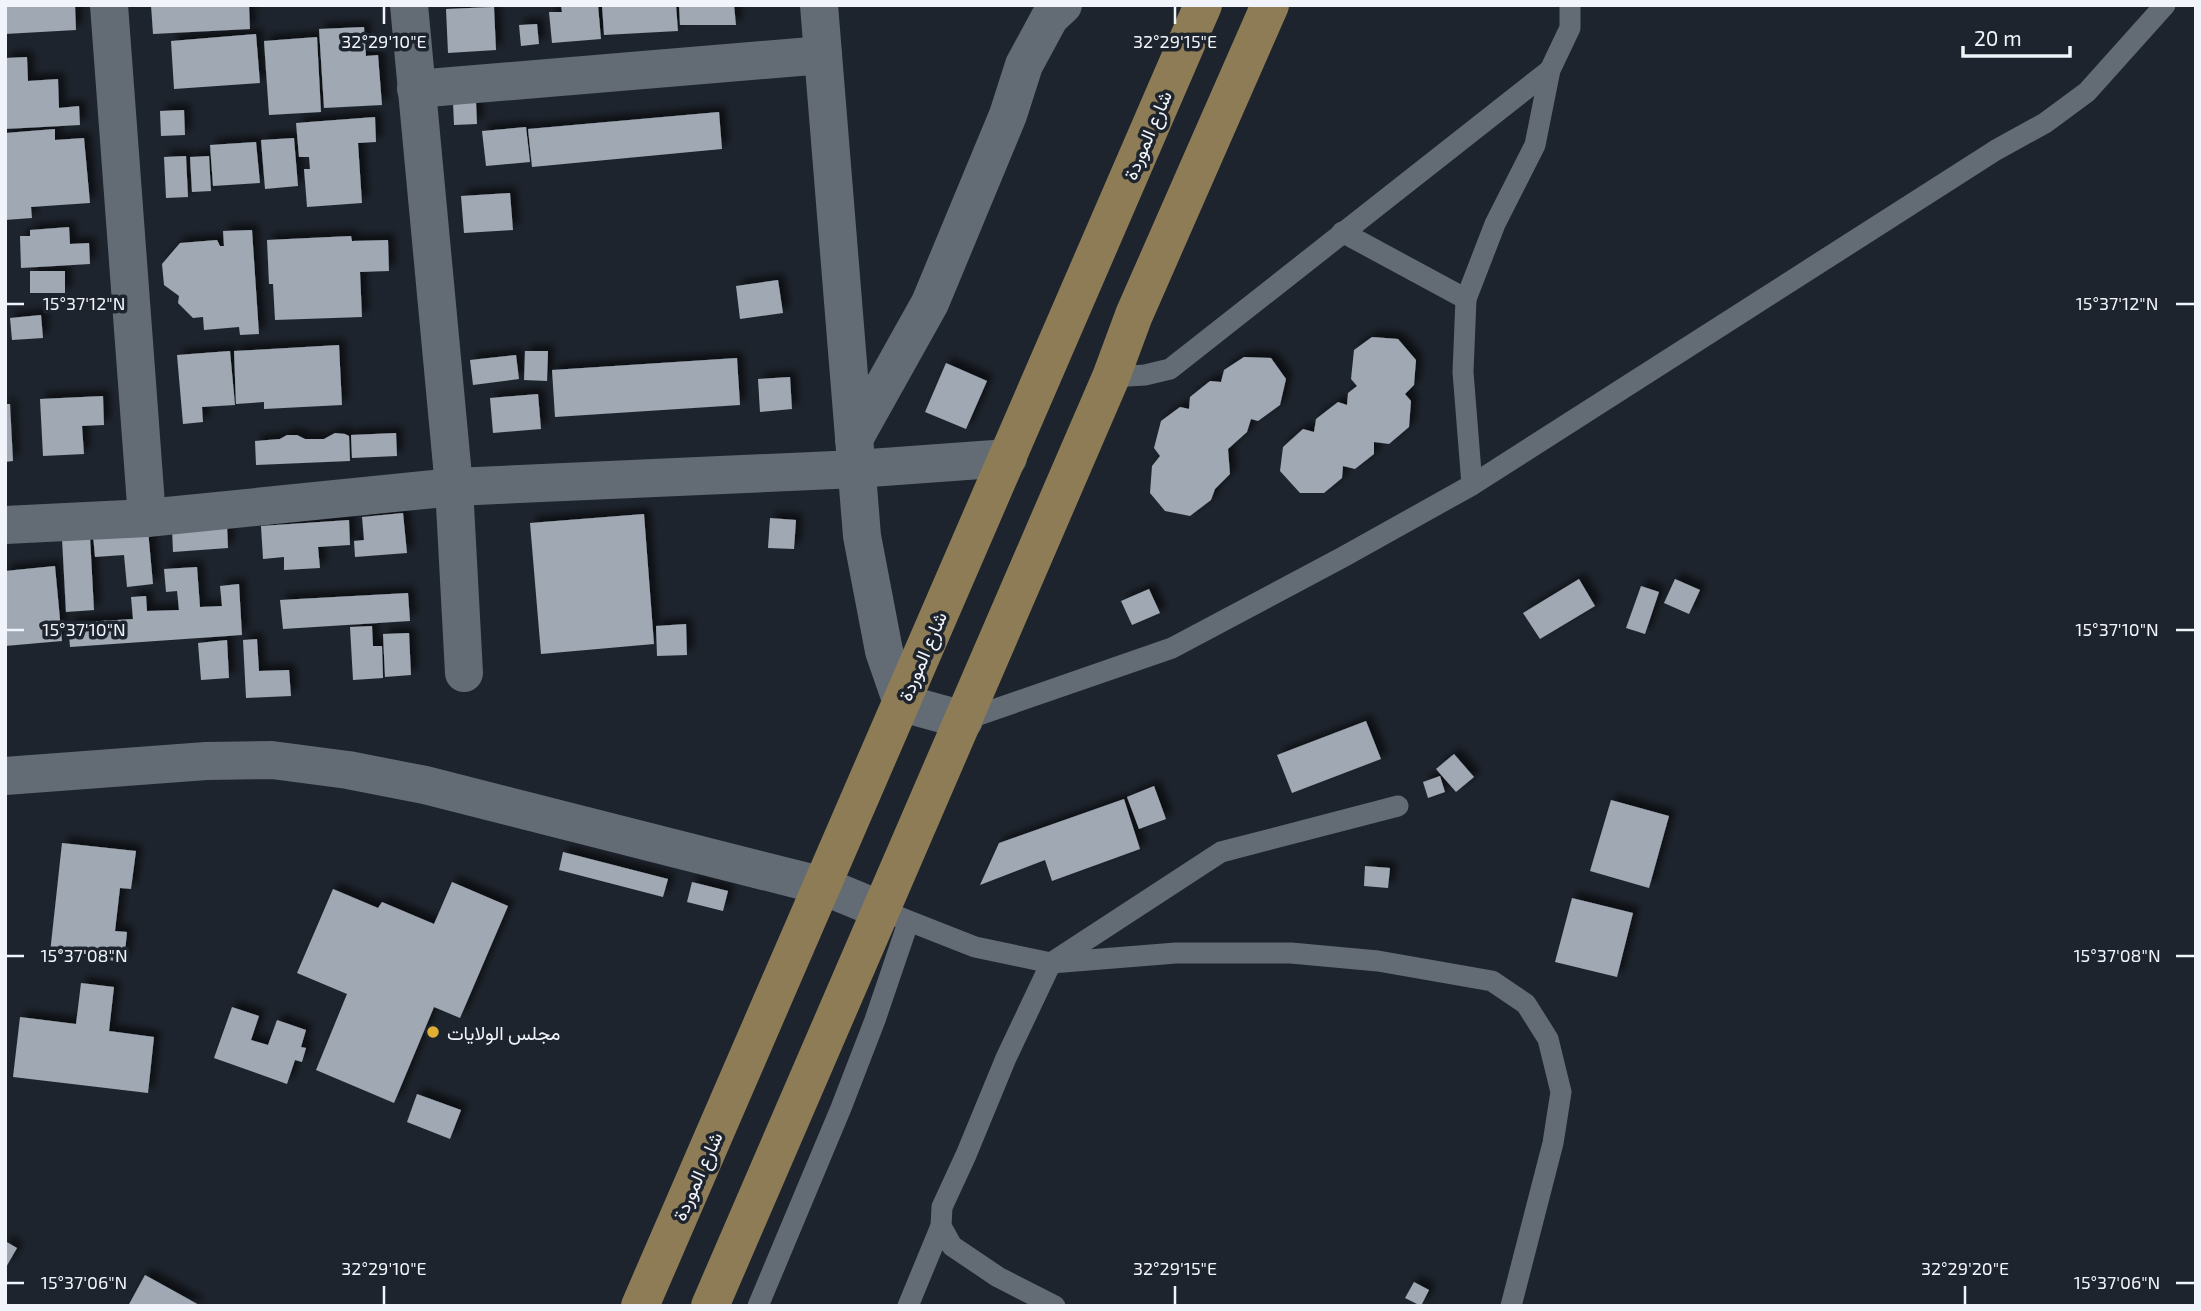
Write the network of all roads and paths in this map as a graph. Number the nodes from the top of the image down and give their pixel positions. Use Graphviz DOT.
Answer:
graph roads {
  1 [pos="109,5"];
  2 [pos="409,5"];
  3 [pos="819,5"];
  4 [pos="1063,5"];
  5 [pos="1203,5"];
  6 [pos="1270,5"];
  7 [pos="1570,5"];
  8 [pos="2165,5"];
  9 [pos="823,55"];
  10 [pos="1550,70"];
  11 [pos="416,89"];
  12 [pos="1342,232"];
  13 [pos="1466,299"];
  14 [pos="1111,377"];
  15 [pos="855,454"];
  16 [pos="1008,458"];
  17 [pos="1472,485"];
  18 [pos="454,487"];
  19 [pos="147,517"];
  20 [pos="5,525"];
  21 [pos="464,673"];
  22 [pos="902,703"];
  23 [pos="964,720"];
  24 [pos="5,776"];
  25 [pos="1398,806"];
  26 [pos="823,886"];
  27 [pos="895,917"];
  28 [pos="1051,963"];
  29 [pos="941,1226"];
  30 [pos="640,1306"];
  31 [pos="710,1306"];
  32 [pos="758,1306"];
  33 [pos="908,1306"];
  34 [pos="1055,1306"];
  35 [pos="1511,1306"];
  1 -- 19 [label="street"];
  2 -- 11 [label="street"];
  3 -- 9 [label="street"];
  4 -- 15 [label="street"];
  5 -- 16 [label="main road, شارع الموردة"];
  6 -- 14 [label="main road"];
  7 -- 10 [label="lane"];
  8 -- 17 [label="lane"];
  9 -- 11 [label="street"];
  9 -- 15 [label="street"];
  10 -- 12 [label="lane"];
  10 -- 13 [label="lane"];
  11 -- 18 [label="street"];
  12 -- 13 [label="lane"];
  12 -- 14 [label="lane"];
  13 -- 17 [label="lane"];
  14 -- 23 [label="main road"];
  15 -- 16 [label="street"];
  15 -- 18 [label="street"];
  15 -- 22 [label="street"];
  16 -- 22 [label="main road, شارع الموردة"];
  17 -- 23 [label="lane"];
  18 -- 19 [label="street"];
  18 -- 21 [label="street"];
  19 -- 20 [label="street"];
  22 -- 23 [label="street"];
  22 -- 26 [label="main road, شارع الموردة"];
  23 -- 27 [label="main road"];
  24 -- 26 [label="street"];
  25 -- 28 [label="lane"];
  26 -- 27 [label="street"];
  26 -- 30 [label="main road, شارع الموردة"];
  27 -- 28 [label="lane"];
  27 -- 31 [label="main road"];
  27 -- 32 [label="lane"];
  28 -- 29 [label="lane"];
  28 -- 35 [label="lane"];
  29 -- 33 [label="lane"];
  29 -- 34 [label="lane"];
}
